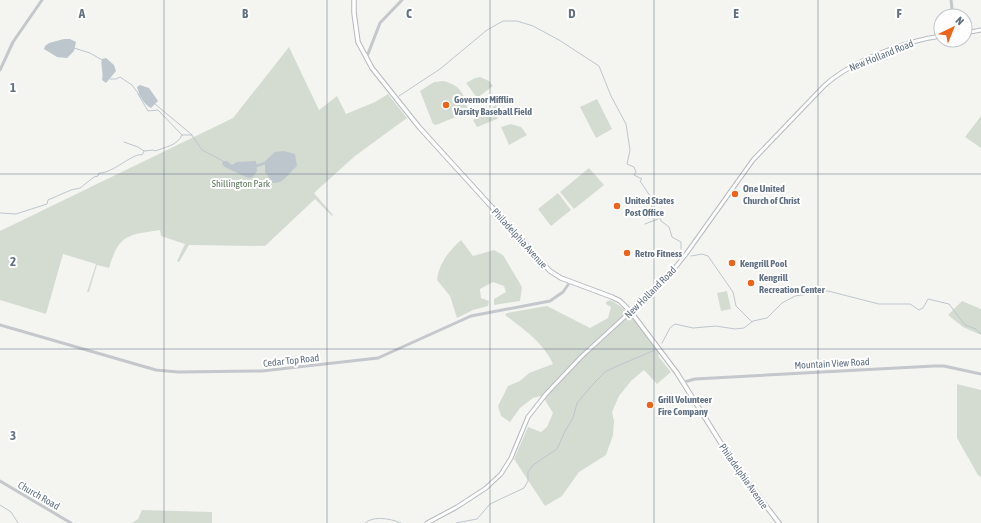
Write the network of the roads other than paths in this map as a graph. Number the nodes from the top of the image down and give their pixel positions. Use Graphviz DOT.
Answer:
graph roads {
  1 [pos="42,0"];
  2 [pos="354,0"];
  3 [pos="402,0"];
  4 [pos="933,38"];
  5 [pos="366,59"];
  6 [pos="0,70"];
  7 [pos="570,282"];
  8 [pos="631,312"];
  9 [pos="0,325"];
  10 [pos="981,374"];
  11 [pos="684,382"];
  12 [pos="0,481"];
  13 [pos="71,523"];
  14 [pos="427,523"];
  15 [pos="779,523"];
  1 -- 6 [label="street"];
  2 -- 5 [label="main road, Philadelphia Avenue"];
  3 -- 5 [label="street"];
  4 -- 8 [label="main road, New Holland Road"];
  5 -- 7 [label="main road, Philadelphia Avenue"];
  7 -- 8 [label="main road, Philadelphia Avenue"];
  7 -- 9 [label="street, Cedar Top Road"];
  8 -- 11 [label="main road, Philadelphia Avenue"];
  8 -- 14 [label="main road, New Holland Road"];
  10 -- 11 [label="street, Mountain View Road"];
  11 -- 15 [label="main road, Philadelphia Avenue"];
  12 -- 13 [label="street, Church Road"];
}
